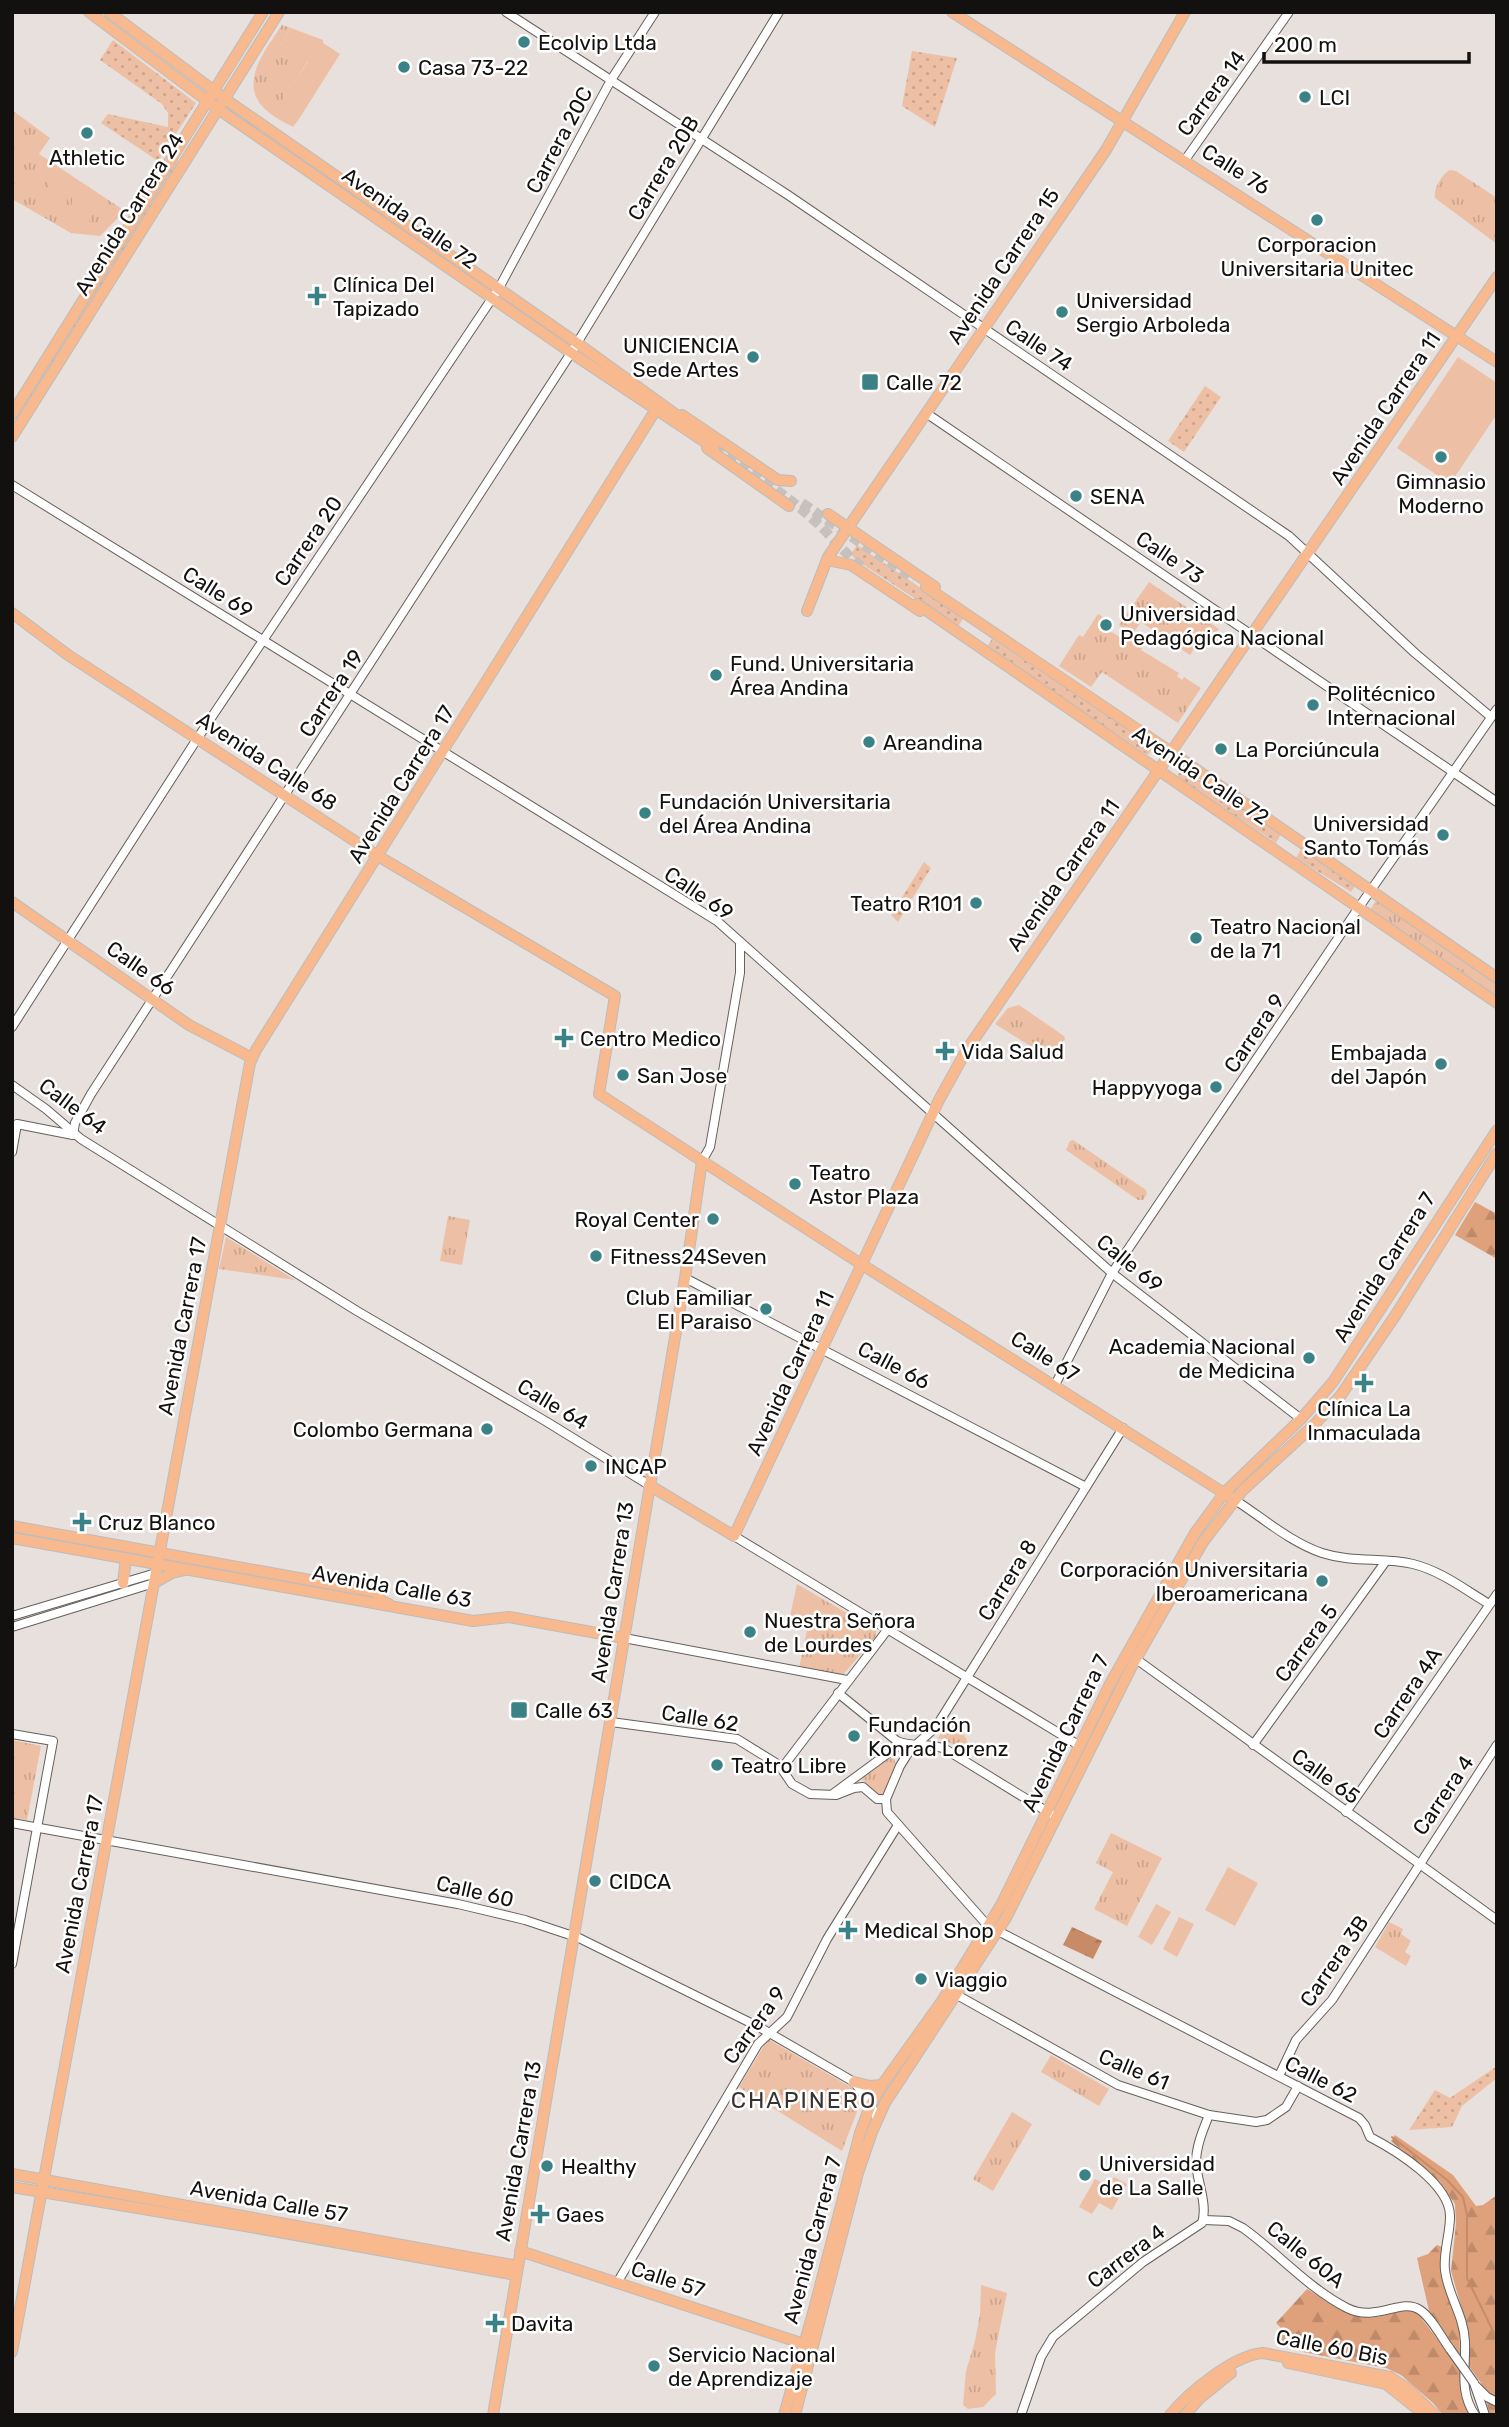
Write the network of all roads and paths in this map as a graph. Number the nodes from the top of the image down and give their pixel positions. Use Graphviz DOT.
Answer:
graph roads {
  1 [pos="89,12"];
  2 [pos="109,12"];
  3 [pos="279,12"];
  4 [pos="506,12"];
  5 [pos="655,12"];
  6 [pos="779,12"];
  7 [pos="953,12"];
  8 [pos="1185,12"];
  9 [pos="1289,12"];
  10 [pos="261,15"];
  11 [pos="271,25"];
  12 [pos="611,80"];
  13 [pos="215,92"];
  14 [pos="225,99"];
  15 [pos="209,102"];
  16 [pos="218,109"];
  17 [pos="1124,121"];
  18 [pos="701,139"];
  19 [pos="1185,160"];
  20 [pos="1497,277"];
  21 [pos="499,288"];
  22 [pos="492,298"];
  23 [pos="984,328"];
  24 [pos="1457,335"];
  25 [pos="578,343"];
  26 [pos="571,353"];
  27 [pos="1497,362"];
  28 [pos="657,406"];
  29 [pos="926,413"];
  30 [pos="12,414"];
  31 [pos="12,437"];
  32 [pos="716,445"];
  33 [pos="791,481"];
  34 [pos="12,485"];
  35 [pos="789,506"];
  36 [pos="828,514"];
  37 [pos="848,528"];
  38 [pos="1309,554"];
  39 [pos="827,560"];
  40 [pos="926,587"];
  41 [pos="917,604"];
  42 [pos="807,611"];
  43 [pos="12,613"];
  44 [pos="982,624"];
  45 [pos="1252,634"];
  46 [pos="262,640"];
  47 [pos="971,641"];
  48 [pos="351,696"];
  49 [pos="1494,713"];
  50 [pos="197,739"];
  51 [pos="444,752"];
  52 [pos="1171,752"];
  53 [pos="1159,770"];
  54 [pos="1453,772"];
  55 [pos="284,795"];
  56 [pos="1497,803"];
  57 [pos="378,856"];
  58 [pos="1371,890"];
  59 [pos="12,902"];
  60 [pos="1359,907"];
  61 [pos="67,941"];
  62 [pos="740,943"];
  63 [pos="1497,978"];
  64 [pos="153,1001"];
  65 [pos="1497,1003"];
  66 [pos="12,1027"];
  67 [pos="252,1058"];
  68 [pos="12,1085"];
  69 [pos="599,1094"];
  70 [pos="932,1115"];
  71 [pos="1497,1130"];
  72 [pos="74,1135"];
  73 [pos="12,1152"];
  74 [pos="1497,1153"];
  75 [pos="702,1161"];
  76 [pos="220,1227"];
  77 [pos="861,1264"];
  78 [pos="1112,1273"];
  79 [pos="685,1278"];
  80 [pos="822,1349"];
  81 [pos="1055,1385"];
  82 [pos="1301,1419"];
  83 [pos="1122,1428"];
  84 [pos="649,1485"];
  85 [pos="1086,1487"];
  86 [pos="1224,1493"];
  87 [pos="1235,1500"];
  88 [pos="12,1526"];
  89 [pos="734,1536"];
  90 [pos="12,1538"];
  91 [pos="126,1558"];
  92 [pos="1386,1562"];
  93 [pos="156,1568"];
  94 [pos="192,1569"];
  95 [pos="123,1583"];
  96 [pos="1497,1594"];
  97 [pos="1489,1604"];
  98 [pos="397,1607"];
  99 [pos="12,1616"];
  100 [pos="12,1627"];
  101 [pos="888,1629"];
  102 [pos="624,1638"];
  103 [pos="1136,1659"];
  104 [pos="967,1677"];
  105 [pos="847,1680"];
  106 [pos="838,1693"];
  107 [pos="611,1722"];
  108 [pos="12,1734"];
  109 [pos="902,1743"];
  110 [pos="1080,1745"];
  111 [pos="1253,1745"];
  112 [pos="1497,1745"];
  113 [pos="915,1746"];
  114 [pos="886,1756"];
  115 [pos="900,1766"];
  116 [pos="782,1768"];
  117 [pos="827,1796"];
  118 [pos="886,1800"];
  119 [pos="1346,1812"];
  120 [pos="1052,1815"];
  121 [pos="12,1823"];
  122 [pos="898,1825"];
  123 [pos="37,1827"];
  124 [pos="107,1839"];
  125 [pos="1418,1864"];
  126 [pos="1497,1920"];
  127 [pos="993,1928"];
  128 [pos="574,1936"];
  129 [pos="12,1964"];
  130 [pos="957,1995"];
  131 [pos="770,2032"];
  132 [pos="1279,2076"];
  133 [pos="854,2082"];
  134 [pos="882,2085"];
  135 [pos="1297,2086"];
  136 [pos="871,2104"];
  137 [pos="1209,2115"];
  138 [pos="877,2119"];
  139 [pos="12,2174"];
  140 [pos="44,2180"];
  141 [pos="12,2187"];
  142 [pos="42,2192"];
  143 [pos="1203,2220"];
  144 [pos="520,2250"];
  145 [pos="517,2270"];
  146 [pos="617,2283"];
  147 [pos="804,2344"];
  148 [pos="12,2352"];
  149 [pos="1219,2378"];
  150 [pos="1379,2382"];
  151 [pos="1474,2383"];
  152 [pos="1364,2388"];
  153 [pos="1497,2404"];
  154 [pos="493,2415"];
  155 [pos="784,2415"];
  156 [pos="796,2415"];
  157 [pos="1021,2415"];
  158 [pos="1170,2415"];
  159 [pos="1185,2415"];
  160 [pos="1425,2415"];
  161 [pos="1436,2415"];
  162 [pos="1475,2415"];
  163 [pos="1488,2415"];
  1 -- 15 [label="main road, Avenida Calle 72"];
  2 -- 13 [label="main road, Avenida Calle 72"];
  3 -- 11 [label="main road, Avenida Carrera 24"];
  4 -- 12 [label="street, Calle 74"];
  5 -- 12 [label="street, Carrera 20C"];
  6 -- 18 [label="street, Carrera 20B"];
  7 -- 17 [label="main road, Calle 76"];
  8 -- 17 [label="main road, Avenida Carrera 15"];
  9 -- 19 [label="street, Carrera 14"];
  10 -- 11 [label="main road"];
  10 -- 13 [label="main road, Avenida Carrera 24"];
  11 -- 14 [label="main road, Avenida Carrera 24"];
  12 -- 18 [label="street, Calle 74"];
  12 -- 21 [label="street, Carrera 20C"];
  13 -- 14 [label="main road, Avenida Calle 72"];
  13 -- 15 [label="main road, Avenida Carrera 24"];
  14 -- 16 [label="main road, Avenida Carrera 24"];
  14 -- 21 [label="main road, Avenida Calle 72"];
  15 -- 16 [label="main road, Avenida Calle 72"];
  15 -- 30 [label="main road, Avenida Carrera 24"];
  16 -- 22 [label="main road, Avenida Calle 72"];
  16 -- 31 [label="main road, Avenida Carrera 24"];
  17 -- 19 [label="main road, Calle 76"];
  17 -- 23 [label="main road, Avenida Carrera 15"];
  18 -- 23 [label="street, Calle 74"];
  18 -- 25 [label="street, Carrera 20B"];
  19 -- 24 [label="main road, Calle 76"];
  20 -- 24 [label="main road, Avenida Carrera 11"];
  21 -- 22 [label="street, Carrera 20"];
  21 -- 25 [label="main road, Avenida Calle 72"];
  22 -- 26 [label="main road, Avenida Calle 72"];
  22 -- 46 [label="street, Carrera 20"];
  23 -- 29 [label="main road, Avenida Carrera 15"];
  23 -- 38 [label="street, Calle 74"];
  24 -- 27 [label="main road, Calle 76"];
  24 -- 38 [label="main road, Avenida Carrera 11"];
  25 -- 26 [label="street, Carrera 19"];
  25 -- 28 [label="main road, Avenida Calle 72"];
  26 -- 28 [label="main road, Avenida Calle 72"];
  26 -- 48 [label="street, Carrera 19"];
  28 -- 32 [label="main road, Avenida Calle 72"];
  28 -- 33 [label="main road"];
  28 -- 35 [label="main road"];
  28 -- 51 [label="main road, Avenida Carrera 17"];
  29 -- 37 [label="main road, Avenida Carrera 15"];
  29 -- 45 [label="street, Calle 73"];
  34 -- 46 [label="street, Calle 69"];
  36 -- 37 [label="main road"];
  37 -- 39 [label="main road, Avenida Carrera 15"];
  37 -- 44 [label="main road"];
  38 -- 45 [label="main road, Avenida Carrera 11"];
  38 -- 49 [label="street, Calle 74"];
  39 -- 42 [label="main road, Avenida Carrera 15"];
  39 -- 47 [label="main road"];
  40 -- 44 [label="main road, Avenida Calle 72"];
  41 -- 47 [label="main road, Avenida Calle 72"];
  43 -- 50 [label="main road, Avenida Calle 68"];
  44 -- 52 [label="main road, Avenida Calle 72"];
  45 -- 52 [label="main road, Avenida Carrera 11"];
  45 -- 54 [label="street, Calle 73"];
  46 -- 48 [label="street, Calle 69"];
  46 -- 50 [label="street, Carrera 20"];
  47 -- 53 [label="main road, Avenida Calle 72"];
  48 -- 51 [label="street, Calle 69"];
  48 -- 55 [label="street, Carrera 19"];
  49 -- 54 [label="street, Carrera 9"];
  50 -- 55 [label="main road, Avenida Calle 68"];
  50 -- 61 [label="street, Carrera 20"];
  51 -- 57 [label="main road, Avenida Carrera 17"];
  51 -- 62 [label="street, Calle 69"];
  52 -- 53 [label="main road, Avenida Carrera 11"];
  52 -- 58 [label="main road, Avenida Calle 72"];
  53 -- 60 [label="main road, Avenida Calle 72"];
  53 -- 70 [label="main road, Avenida Carrera 11"];
  54 -- 56 [label="street, Calle 73"];
  54 -- 58 [label="street, Carrera 9"];
  55 -- 57 [label="main road, Avenida Calle 68"];
  55 -- 64 [label="street, Carrera 19"];
  57 -- 67 [label="main road, Avenida Carrera 17"];
  57 -- 69 [label="main road, Avenida Calle 68"];
  58 -- 60 [label="street, Carrera 9"];
  58 -- 63 [label="main road, Avenida Calle 72"];
  59 -- 61 [label="main road, Calle 66"];
  60 -- 65 [label="main road, Avenida Calle 72"];
  60 -- 78 [label="street, Carrera 9"];
  61 -- 64 [label="main road, Calle 66"];
  61 -- 66 [label="street, Carrera 20"];
  62 -- 70 [label="street, Calle 69"];
  62 -- 75 [label="street, Avenida Carrera 13"];
  64 -- 67 [label="main road, Calle 66"];
  64 -- 72 [label="street, Carrera 19"];
  67 -- 76 [label="main road, Avenida Carrera 17"];
  68 -- 72 [label="street, Calle 64"];
  69 -- 75 [label="main road, Calle 67"];
  70 -- 77 [label="main road, Avenida Carrera 11"];
  70 -- 78 [label="street, Calle 69"];
  71 -- 82 [label="main road, Avenida Carrera 7"];
  72 -- 73 [label="street"];
  72 -- 76 [label="street, Calle 64"];
  74 -- 87 [label="main road, Avenida Carrera 7"];
  75 -- 77 [label="main road, Calle 67"];
  75 -- 79 [label="main road, Avenida Carrera 13"];
  76 -- 84 [label="street, Calle 64"];
  76 -- 93 [label="main road, Avenida Carrera 17"];
  77 -- 80 [label="main road, Avenida Carrera 11"];
  77 -- 81 [label="main road, Calle 67"];
  78 -- 81 [label="street, Carrera 9"];
  78 -- 82 [label="street, Calle 69"];
  79 -- 80 [label="street, Calle 66"];
  79 -- 84 [label="main road, Avenida Carrera 13"];
  80 -- 85 [label="street, Calle 66"];
  80 -- 89 [label="main road, Avenida Carrera 11"];
  81 -- 83 [label="main road, Calle 67"];
  82 -- 86 [label="main road, Avenida Carrera 7"];
  83 -- 85 [label="street, Carrera 8"];
  83 -- 86 [label="main road, Calle 67"];
  84 -- 89 [label="main road, Calle 64"];
  84 -- 102 [label="main road, Avenida Carrera 13"];
  85 -- 104 [label="street, Carrera 8"];
  86 -- 87 [label="main road, Calle 67"];
  86 -- 110 [label="main road, Avenida Carrera 7"];
  87 -- 92 [label="street, Calle 67"];
  87 -- 103 [label="main road, Avenida Carrera 7"];
  88 -- 93 [label="main road, Avenida Calle 63"];
  89 -- 101 [label="street, Calle 64"];
  90 -- 91 [label="main road, Avenida Calle 63"];
  91 -- 93 [label="main road, Avenida Calle 63"];
  91 -- 95 [label="main road"];
  92 -- 97 [label="street, Calle 67"];
  92 -- 111 [label="street, Carrera 5"];
  93 -- 94 [label="main road, Avenida Calle 63"];
  93 -- 94 [label="main road"];
  93 -- 95 [label="street"];
  93 -- 98 [label="main road, Avenida Calle 63"];
  93 -- 100 [label="street"];
  93 -- 124 [label="main road, Avenida Carrera 17"];
  94 -- 98 [label="main road, Avenida Calle 63"];
  95 -- 99 [label="street"];
  96 -- 97 [label="street, Carrera 4A"];
  97 -- 119 [label="street, Carrera 4A"];
  98 -- 102 [label="main road, Avenida Calle 63"];
  101 -- 104 [label="street, Calle 64"];
  101 -- 105 [label="street"];
  102 -- 105 [label="street, Avenida Calle 63"];
  102 -- 107 [label="main road, Avenida Carrera 13"];
  103 -- 111 [label="street, Calle 65"];
  103 -- 120 [label="main road, Avenida Carrera 7"];
  104 -- 110 [label="street, Calle 64"];
  104 -- 113 [label="street, Carrera 8"];
  105 -- 106 [label="street"];
  106 -- 109 [label="street"];
  106 -- 116 [label="street"];
  107 -- 116 [label="street, Calle 62"];
  107 -- 128 [label="main road, Avenida Carrera 13"];
  108 -- 123 [label="street"];
  109 -- 113 [label="street"];
  109 -- 114 [label="street"];
  110 -- 120 [label="main road, Avenida Carrera 7"];
  111 -- 119 [label="street, Calle 65"];
  112 -- 125 [label="street, Carrera 4"];
  113 -- 115 [label="street"];
  113 -- 120 [label="street"];
  114 -- 115 [label="street"];
  114 -- 117 [label="street"];
  115 -- 118 [label="street"];
  116 -- 117 [label="street, Calle 62"];
  117 -- 118 [label="street"];
  118 -- 122 [label="street, Calle 62"];
  119 -- 125 [label="street, Calle 65"];
  120 -- 127 [label="main road, Avenida Carrera 7"];
  121 -- 123 [label="street, Calle 60"];
  122 -- 127 [label="street, Calle 62"];
  122 -- 131 [label="street, Carrera 9"];
  123 -- 124 [label="street, Calle 60"];
  123 -- 129 [label="street"];
  124 -- 128 [label="street, Calle 60"];
  124 -- 140 [label="main road, Avenida Carrera 17"];
  125 -- 126 [label="street, Calle 65"];
  125 -- 132 [label="street, Carrera 3B"];
  127 -- 130 [label="main road, Avenida Carrera 7"];
  127 -- 132 [label="street, Calle 62"];
  127 -- 134 [label="main road, Avenida Carrera 7"];
  128 -- 131 [label="street, Calle 60"];
  128 -- 144 [label="main road, Avenida Carrera 13"];
  130 -- 137 [label="street, Calle 61"];
  130 -- 138 [label="main road, Avenida Carrera 7"];
  131 -- 133 [label="street, Calle 60"];
  131 -- 146 [label="street, Carrera 9"];
  132 -- 135 [label="street, Calle 62"];
  133 -- 134 [label="main road"];
  133 -- 136 [label="street, Calle 60"];
  134 -- 136 [label="main road, Avenida Carrera 7"];
  135 -- 137 [label="street, Calle 61"];
  135 -- 162 [label="street, Calle 62"];
  136 -- 138 [label="street, Calle 60"];
  136 -- 147 [label="main road, Avenida Carrera 7"];
  137 -- 143 [label="street"];
  138 -- 156 [label="main road, Avenida Carrera 7"];
  139 -- 140 [label="main road, Avenida Calle 57"];
  140 -- 142 [label="main road, Avenida Carrera 17"];
  140 -- 145 [label="main road, Avenida Calle 57"];
  141 -- 142 [label="main road, Avenida Calle 57"];
  142 -- 145 [label="main road, Avenida Calle 57"];
  142 -- 148 [label="main road, Avenida Carrera 17"];
  143 -- 151 [label="street, Calle 60A, bridge"];
  143 -- 157 [label="street, Carrera 4"];
  144 -- 145 [label="main road, Avenida Carrera 13"];
  144 -- 146 [label="main road, Calle 57"];
  145 -- 154 [label="main road, Avenida Carrera 13"];
  146 -- 147 [label="main road, Calle 57"];
  147 -- 155 [label="main road, Avenida Carrera 7"];
  149 -- 150 [label="main road, Calle 60 Bis"];
  149 -- 158 [label="main road"];
  149 -- 159 [label="main road"];
  149 -- 161 [label="main road, Calle 60 Bis"];
  150 -- 152 [label="main road"];
  150 -- 160 [label="main road, Calle 60 Bis"];
  151 -- 153 [label="street, Calle 60A"];
  151 -- 163 [label="street, Calle 60A"];
  153 -- 163 [label="street"];
}
